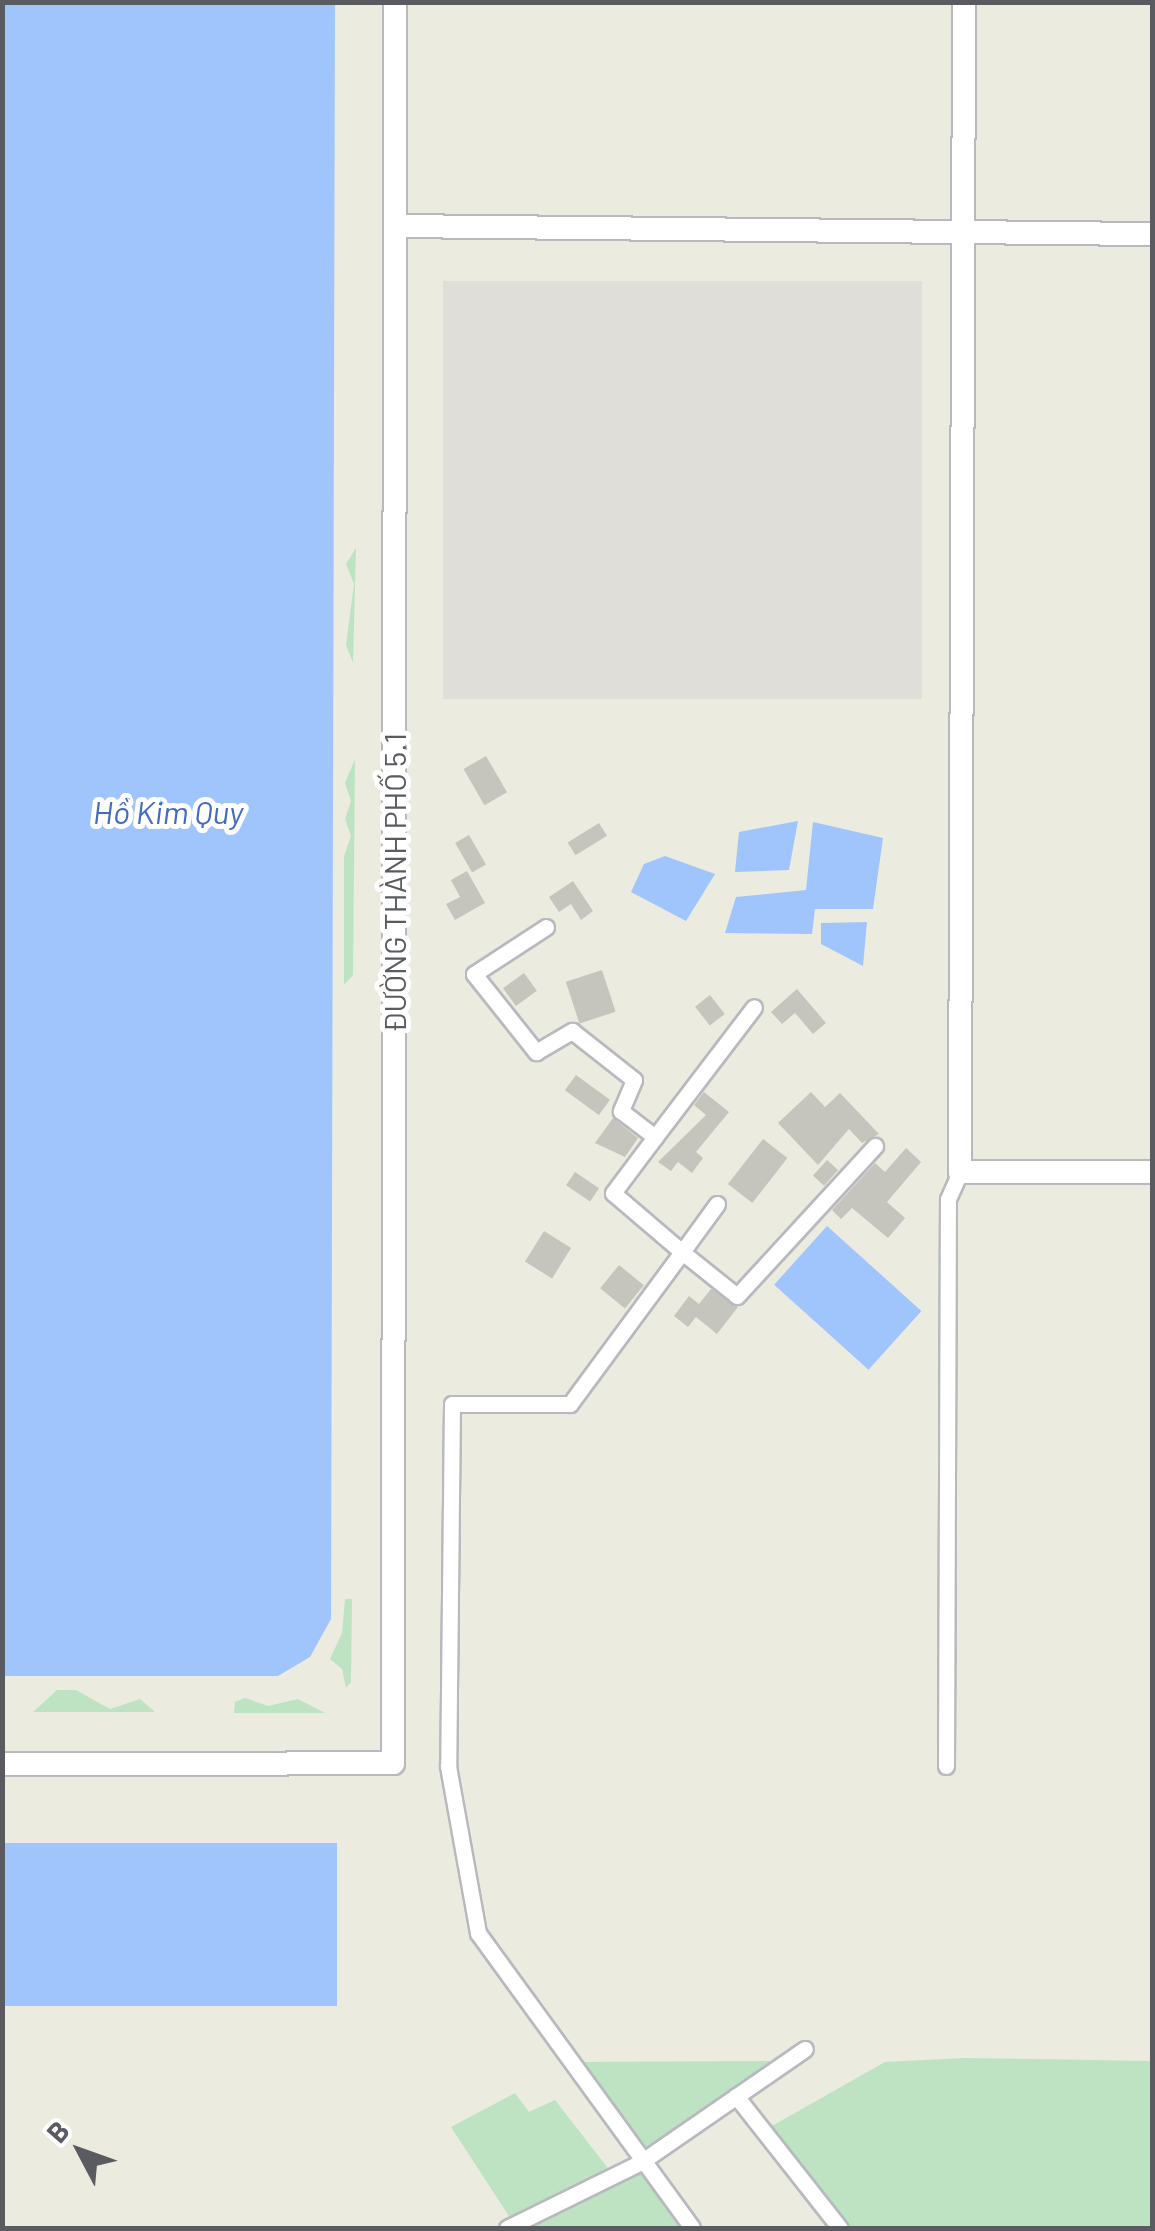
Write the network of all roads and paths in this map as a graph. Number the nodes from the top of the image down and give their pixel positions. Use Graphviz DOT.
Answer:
graph roads {
  1 [pos="395,2"];
  2 [pos="964,2"];
  3 [pos="395,226"];
  4 [pos="1152,234"];
  5 [pos="963,236"];
  6 [pos="546,927"];
  7 [pos="754,1007"];
  8 [pos="655,1137"];
  9 [pos="875,1146"];
  10 [pos="960,1172"];
  11 [pos="1152,1172"];
  12 [pos="718,1204"];
  13 [pos="682,1252"];
  14 [pos="2,1764"];
  15 [pos="946,1766"];
  16 [pos="805,2049"];
  17 [pos="736,2096"];
  18 [pos="641,2162"];
  19 [pos="507,2228"];
  20 [pos="692,2228"];
  21 [pos="840,2228"];
  1 -- 3 [label="street, ĐƯỜNG THÀNH PHỐ 5.1"];
  2 -- 5 [label="street"];
  3 -- 5 [label="street"];
  3 -- 14 [label="street, ĐƯỜNG THÀNH PHỐ 5.1"];
  4 -- 5 [label="street"];
  5 -- 10 [label="street"];
  6 -- 8 [label="street"];
  7 -- 8 [label="street"];
  8 -- 13 [label="street"];
  9 -- 13 [label="street"];
  10 -- 11 [label="street"];
  10 -- 15 [label="street"];
  12 -- 13 [label="street"];
  13 -- 18 [label="street"];
  16 -- 17 [label="street"];
  17 -- 18 [label="street"];
  17 -- 21 [label="street"];
  18 -- 19 [label="street"];
  18 -- 20 [label="street"];
}
